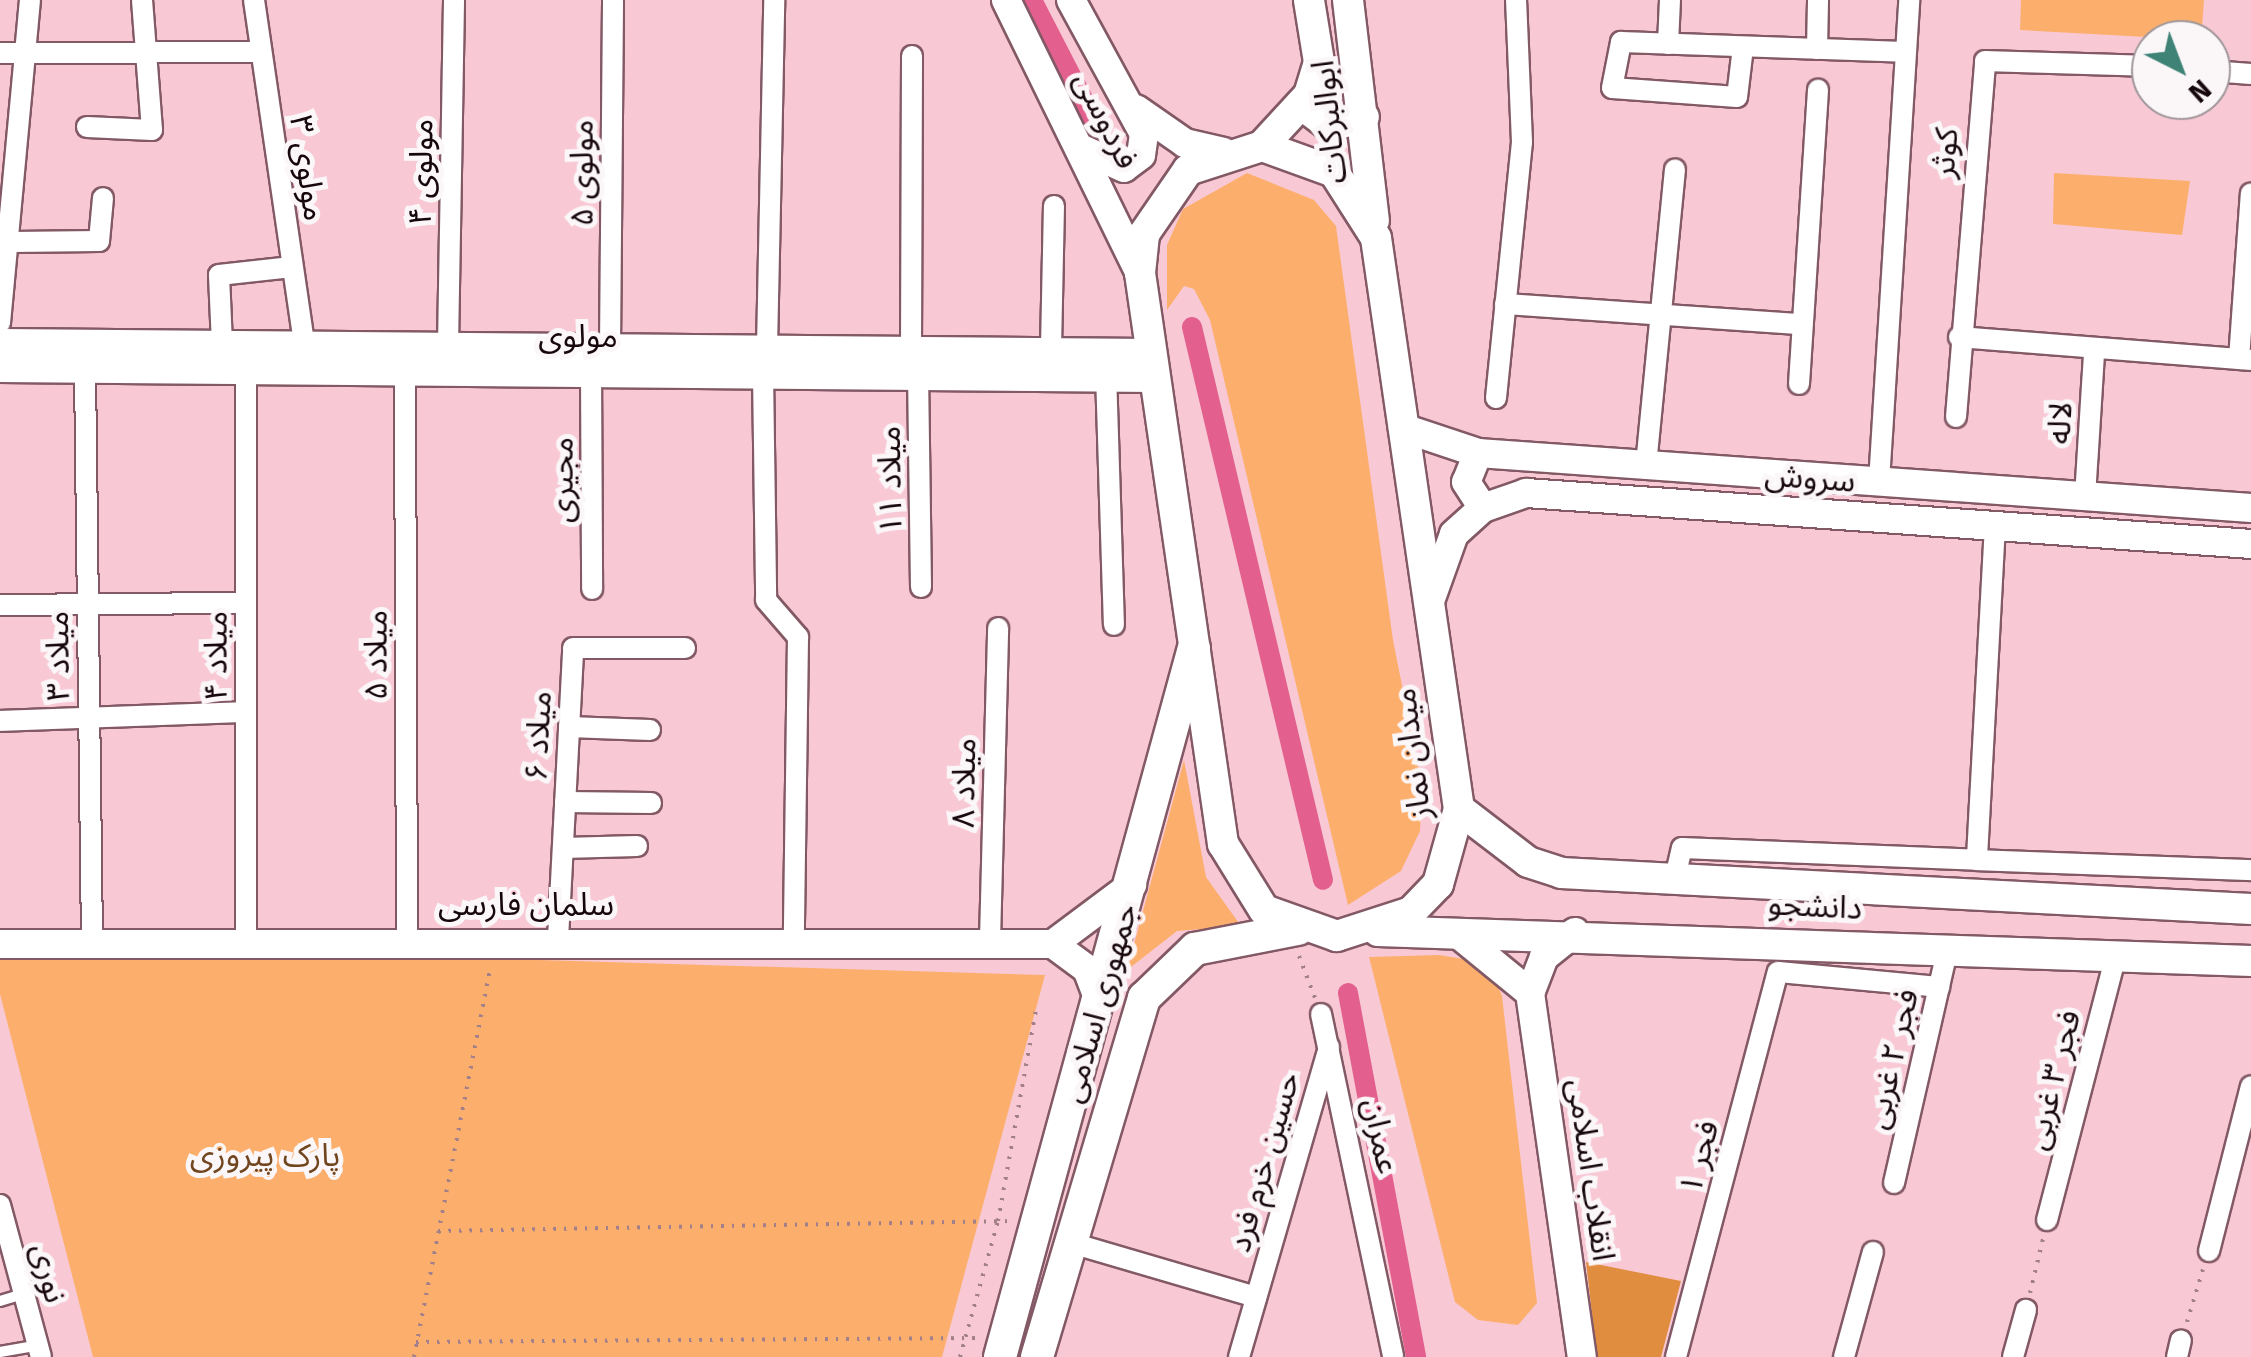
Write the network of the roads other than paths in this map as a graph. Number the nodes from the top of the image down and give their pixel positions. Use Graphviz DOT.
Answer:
graph roads {
  1 [pos="30,0"];
  2 [pos="142,0"];
  3 [pos="254,0"];
  4 [pos="454,0"];
  5 [pos="613,0"];
  6 [pos="774,0"];
  7 [pos="1006,0"];
  8 [pos="1072,0"];
  9 [pos="1309,0"];
  10 [pos="1348,0"];
  11 [pos="1516,0"];
  12 [pos="1670,0"];
  13 [pos="1818,0"];
  14 [pos="1909,0"];
  15 [pos="1668,44"];
  16 [pos="1743,47"];
  17 [pos="1817,49"];
  18 [pos="262,52"];
  19 [pos="1904,52"];
  20 [pos="0,54"];
  21 [pos="30,56"];
  22 [pos="147,56"];
  23 [pos="912,56"];
  24 [pos="2131,65"];
  25 [pos="1818,90"];
  26 [pos="1124,98"];
  27 [pos="1301,104"];
  28 [pos="1364,117"];
  29 [pos="87,127"];
  30 [pos="1262,146"];
  31 [pos="1082,149"];
  32 [pos="1223,152"];
  33 [pos="1676,168"];
  34 [pos="2251,193"];
  35 [pos="103,198"];
  36 [pos="1054,206"];
  37 [pos="1376,238"];
  38 [pos="12,242"];
  39 [pos="292,267"];
  40 [pos="1140,273"];
  41 [pos="1505,304"];
  42 [pos="1661,314"];
  43 [pos="0,323"];
  44 [pos="1802,324"];
  45 [pos="1959,337"];
  46 [pos="0,343"];
  47 [pos="222,344"];
  48 [pos="304,344"];
  49 [pos="448,345"];
  50 [pos="610,348"];
  51 [pos="1051,348"];
  52 [pos="2094,352"];
  53 [pos="352,357"];
  54 [pos="765,360"];
  55 [pos="915,360"];
  56 [pos="2245,360"];
  57 [pos="1106,361"];
  58 [pos="1153,366"];
  59 [pos="0,368"];
  60 [pos="84,369"];
  61 [pos="246,370"];
  62 [pos="406,370"];
  63 [pos="591,371"];
  64 [pos="1800,384"];
  65 [pos="1496,398"];
  66 [pos="1956,417"];
  67 [pos="1403,428"];
  68 [pos="1478,453"];
  69 [pos="1646,465"];
  70 [pos="1880,482"];
  71 [pos="2086,496"];
  72 [pos="1483,508"];
  73 [pos="2251,508"];
  74 [pos="1996,525"];
  75 [pos="2251,544"];
  76 [pos="921,588"];
  77 [pos="592,590"];
  78 [pos="87,604"];
  79 [pos="246,604"];
  80 [pos="0,605"];
  81 [pos="1428,606"];
  82 [pos="1114,626"];
  83 [pos="998,628"];
  84 [pos="685,648"];
  85 [pos="1194,648"];
  86 [pos="246,712"];
  87 [pos="89,718"];
  88 [pos="0,722"];
  89 [pos="569,727"];
  90 [pos="650,730"];
  91 [pos="565,802"];
  92 [pos="651,803"];
  93 [pos="1458,809"];
  94 [pos="637,846"];
  95 [pos="563,848"];
  96 [pos="1977,860"];
  97 [pos="2251,870"];
  98 [pos="1674,882"];
  99 [pos="1132,885"];
  100 [pos="1838,890"];
  101 [pos="1890,892"];
  102 [pos="2251,909"];
  103 [pos="1376,930"];
  104 [pos="1294,931"];
  105 [pos="1575,932"];
  106 [pos="1458,934"];
  107 [pos="794,938"];
  108 [pos="558,939"];
  109 [pos="407,940"];
  110 [pos="990,940"];
  111 [pos="246,942"];
  112 [pos="1834,942"];
  113 [pos="92,943"];
  114 [pos="0,944"];
  115 [pos="1053,944"];
  116 [pos="1886,945"];
  117 [pos="1948,948"];
  118 [pos="2116,955"];
  119 [pos="2251,961"];
  120 [pos="1939,987"];
  121 [pos="1530,993"];
  122 [pos="1099,1001"];
  123 [pos="1321,1014"];
  124 [pos="1330,1045"];
  125 [pos="2251,1086"];
  126 [pos="1894,1183"];
  127 [pos="2,1217"];
  128 [pos="2048,1220"];
  129 [pos="1068,1242"];
  130 [pos="2209,1250"];
  131 [pos="1873,1252"];
  132 [pos="24,1293"];
  133 [pos="1256,1296"];
  134 [pos="0,1301"];
  135 [pos="2026,1310"];
  136 [pos="1003,1348"];
  137 [pos="39,1351"];
  138 [pos="0,1352"];
  139 [pos="1036,1357"];
  140 [pos="1239,1357"];
  141 [pos="1393,1357"];
  142 [pos="1582,1357"];
  143 [pos="1676,1357"];
  144 [pos="1844,1357"];
  145 [pos="2013,1357"];
  1 -- 21 [label="street"];
  2 -- 22 [label="street"];
  3 -- 18 [label="street, مولوی ۳"];
  4 -- 49 [label="street, مولوی ۴"];
  5 -- 50 [label="street, مولوی ۵"];
  6 -- 54 [label="street"];
  7 -- 31 [label="street, فردوسی"];
  8 -- 26 [label="street, فردوسی"];
  9 -- 27 [label="main road, ابوالبرکات"];
  10 -- 28 [label="main road, ابوالبرکات"];
  11 -- 41 [label="street"];
  12 -- 15 [label="street"];
  13 -- 17 [label="street"];
  14 -- 19 [label="street"];
  15 -- 16 [label="street"];
  15 -- 16 [label="street"];
  16 -- 17 [label="street"];
  17 -- 19 [label="street"];
  18 -- 22 [label="street"];
  18 -- 39 [label="street, مولوی ۳"];
  19 -- 70 [label="street"];
  20 -- 21 [label="street"];
  21 -- 22 [label="street"];
  21 -- 38 [label="street"];
  22 -- 29 [label="street"];
  23 -- 55 [label="street, میلاد ۱۱"];
  24 -- 45 [label="street, کوثر"];
  25 -- 44 [label="street"];
  26 -- 31 [label="street, فردوسی"];
  26 -- 32 [label="street"];
  27 -- 28 [label="main road"];
  27 -- 30 [label="main road, ابوالبرکات"];
  28 -- 37 [label="main road, ابوالبرکات"];
  30 -- 32 [label="main road, میدان نماز"];
  30 -- 37 [label="main road, میدان نماز"];
  31 -- 40 [label="street, فردوسی"];
  32 -- 40 [label="main road, میدان نماز"];
  33 -- 42 [label="street"];
  34 -- 56 [label="street"];
  35 -- 38 [label="street"];
  36 -- 51 [label="street"];
  37 -- 67 [label="main road, میدان نماز"];
  38 -- 43 [label="street"];
  39 -- 47 [label="street"];
  39 -- 48 [label="street, مولوی ۳"];
  40 -- 58 [label="main road, میدان نماز"];
  41 -- 42 [label="street"];
  41 -- 65 [label="street"];
  42 -- 44 [label="street"];
  42 -- 69 [label="street"];
  44 -- 64 [label="street"];
  45 -- 52 [label="street"];
  45 -- 66 [label="street, کوثر"];
  46 -- 47 [label="street, مولوی"];
  47 -- 48 [label="street, مولوی"];
  48 -- 53 [label="street, مولوی"];
  49 -- 50 [label="street, مولوی"];
  49 -- 53 [label="street, مولوی"];
  50 -- 54 [label="street, مولوی"];
  51 -- 55 [label="street, مولوی"];
  51 -- 57 [label="street, مولوی"];
  52 -- 56 [label="street"];
  52 -- 71 [label="street, لاله"];
  53 -- 61 [label="street, مولوی"];
  53 -- 62 [label="street, مولوی"];
  54 -- 55 [label="street, مولوی"];
  54 -- 63 [label="street, مولوی"];
  54 -- 107 [label="street"];
  55 -- 57 [label="street, مولوی"];
  55 -- 76 [label="street, میلاد ۱۱"];
  57 -- 58 [label="street, مولوی"];
  57 -- 82 [label="street"];
  58 -- 85 [label="main road, میدان نماز"];
  59 -- 60 [label="street, مولوی"];
  60 -- 61 [label="street, مولوی"];
  60 -- 78 [label="street, میلاد ۳"];
  61 -- 79 [label="street, میلاد ۴"];
  62 -- 63 [label="street, مولوی"];
  62 -- 109 [label="street, میلاد ۵"];
  63 -- 77 [label="street, مجیری"];
  67 -- 68 [label="street, سروش"];
  67 -- 81 [label="main road, میدان نماز"];
  68 -- 69 [label="street, سروش"];
  68 -- 72 [label="street"];
  69 -- 70 [label="street, سروش"];
  70 -- 71 [label="street, سروش"];
  71 -- 73 [label="street, سروش"];
  72 -- 74 [label="street, سروش"];
  72 -- 81 [label="street, سروش"];
  74 -- 75 [label="street, سروش"];
  74 -- 96 [label="street"];
  78 -- 79 [label="street"];
  78 -- 80 [label="street"];
  78 -- 87 [label="street, میلاد ۳"];
  79 -- 86 [label="street, میلاد ۴"];
  81 -- 93 [label="main road, میدان نماز"];
  83 -- 110 [label="street, میلاد ۸"];
  84 -- 89 [label="street, میلاد ۶"];
  85 -- 99 [label="main road, جمهوری اسلامی"];
  85 -- 104 [label="main road, میدان نماز"];
  86 -- 87 [label="street"];
  86 -- 111 [label="street, میلاد ۴"];
  87 -- 88 [label="street"];
  87 -- 113 [label="street, میلاد ۳"];
  89 -- 90 [label="street"];
  89 -- 91 [label="street, میلاد ۶"];
  91 -- 92 [label="street"];
  91 -- 95 [label="street, میلاد ۶"];
  93 -- 98 [label="main road, دانشجو"];
  93 -- 103 [label="main road, میدان نماز"];
  94 -- 95 [label="street"];
  95 -- 108 [label="street, میلاد ۶"];
  96 -- 97 [label="street"];
  96 -- 98 [label="street"];
  98 -- 100 [label="main road, دانشجو"];
  99 -- 115 [label="street"];
  99 -- 122 [label="main road, جمهوری اسلامی"];
  100 -- 101 [label="main road, دانشجو"];
  100 -- 112 [label="main road"];
  101 -- 102 [label="main road, دانشجو"];
  101 -- 116 [label="main road"];
  103 -- 104 [label="main road"];
  103 -- 106 [label="main road, دانشجو"];
  104 -- 129 [label="main road, جمهوری اسلامی"];
  105 -- 106 [label="main road, دانشجو"];
  105 -- 112 [label="main road, دانشجو"];
  105 -- 121 [label="street"];
  106 -- 121 [label="street"];
  107 -- 108 [label="street, سلمان فارسی"];
  107 -- 110 [label="street, سلمان فارسی"];
  108 -- 109 [label="street, سلمان فارسی"];
  109 -- 111 [label="street, سلمان فارسی"];
  110 -- 115 [label="street, سلمان فارسی"];
  111 -- 113 [label="street, سلمان فارسی"];
  112 -- 116 [label="main road, دانشجو"];
  113 -- 114 [label="street, سلمان فارسی"];
  115 -- 122 [label="street"];
  116 -- 117 [label="main road, دانشجو"];
  117 -- 118 [label="main road, دانشجو"];
  117 -- 120 [label="street, فجر ۲ غربی"];
  118 -- 119 [label="main road, دانشجو"];
  118 -- 128 [label="street, فجر ۳ غربی"];
  120 -- 126 [label="street, فجر ۲ غربی"];
  120 -- 143 [label="street, فجر ۱"];
  121 -- 142 [label="street, انقلاب اسلامی"];
  122 -- 136 [label="main road, جمهوری اسلامی"];
  123 -- 124 [label="street, عمران"];
  124 -- 133 [label="street, حسین خرم فرد"];
  124 -- 141 [label="street, عمران"];
  125 -- 130 [label="street"];
  127 -- 132 [label="street, نوری"];
  129 -- 133 [label="street"];
  129 -- 139 [label="main road, جمهوری اسلامی"];
  131 -- 144 [label="street"];
  132 -- 134 [label="lane"];
  132 -- 137 [label="street, نوری"];
  133 -- 140 [label="street, حسین خرم فرد"];
  135 -- 145 [label="street"];
  137 -- 138 [label="lane"];
}
